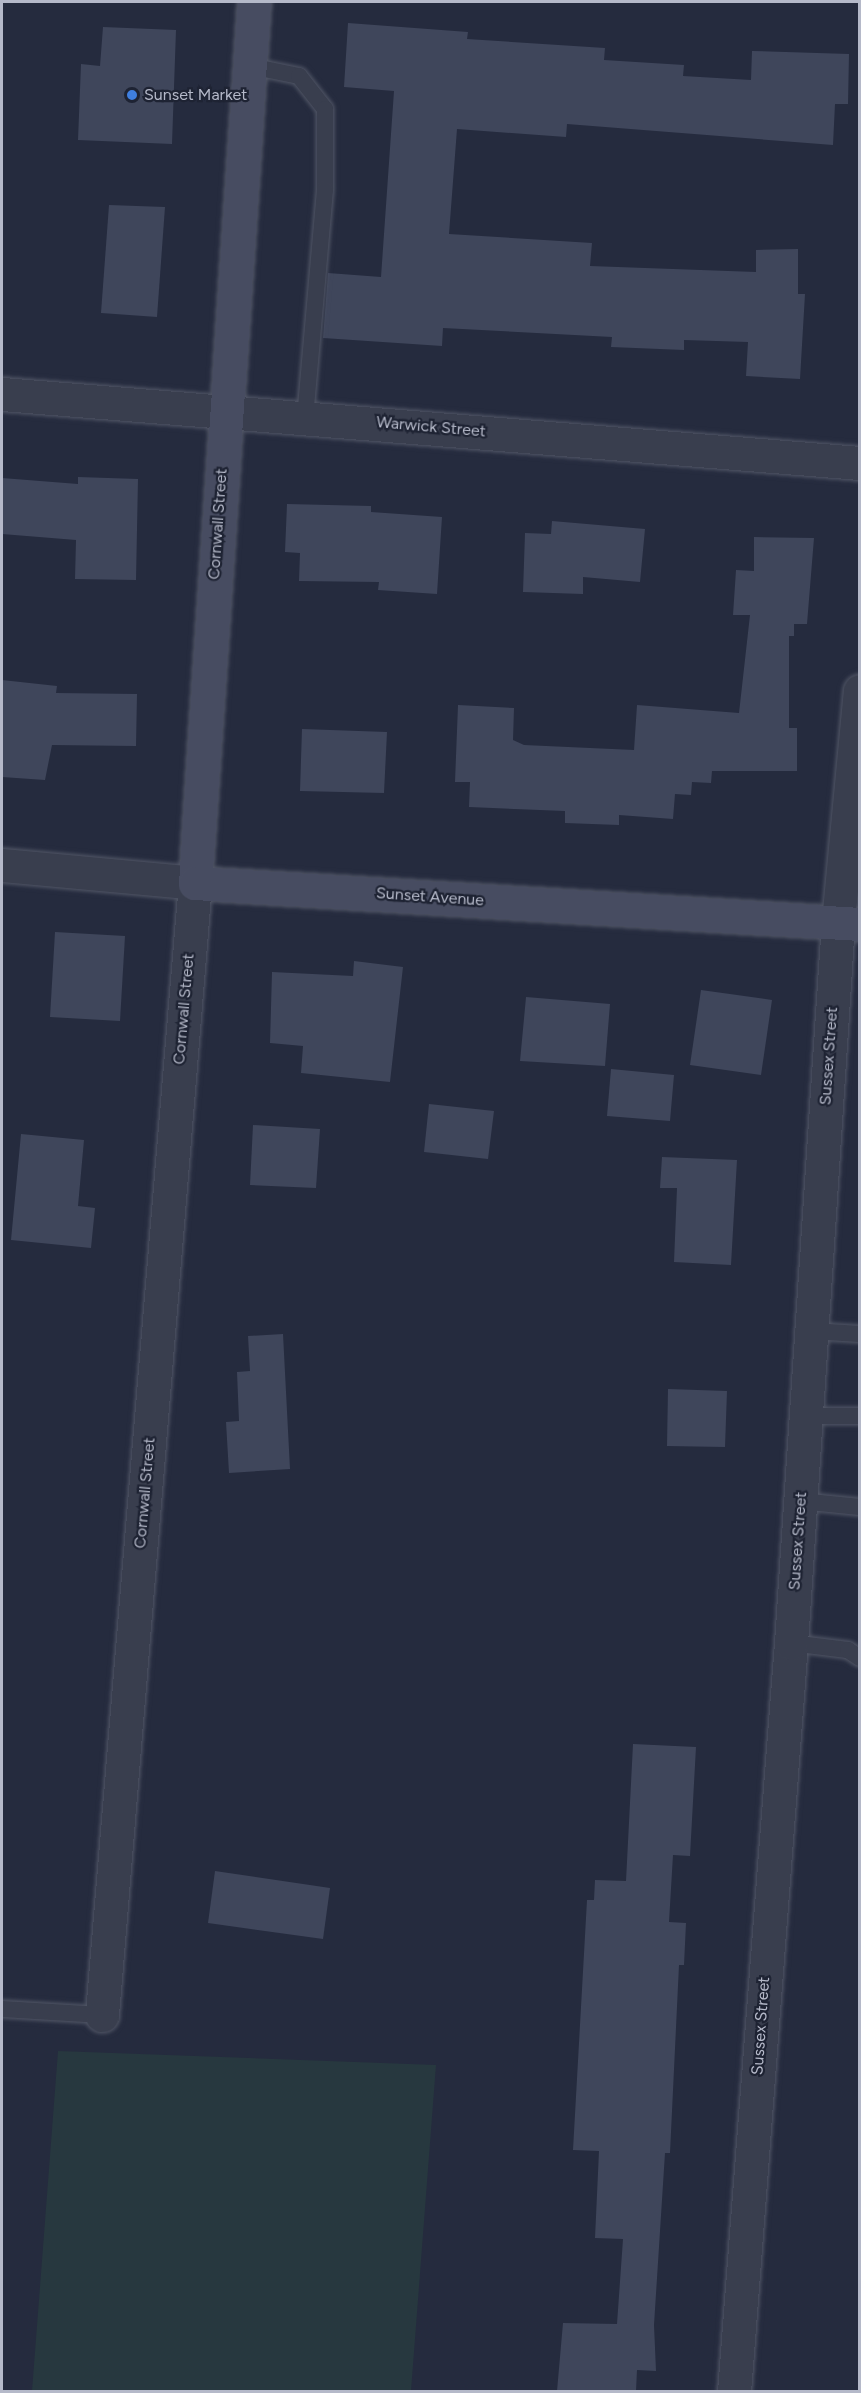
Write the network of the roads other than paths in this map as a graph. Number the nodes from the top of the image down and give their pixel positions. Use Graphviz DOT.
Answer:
graph roads {
  1 [pos="254,2"];
  2 [pos="250,66"];
  3 [pos="2,394"];
  4 [pos="226,410"];
  5 [pos="304,417"];
  6 [pos="860,464"];
  7 [pos="860,691"];
  8 [pos="2,865"];
  9 [pos="195,883"];
  10 [pos="849,923"];
  11 [pos="812,1331"];
  12 [pos="860,1334"];
  13 [pos="806,1416"];
  14 [pos="860,1416"];
  15 [pos="800,1501"];
  16 [pos="860,1507"];
  17 [pos="791,1643"];
  18 [pos="860,1658"];
  19 [pos="2,2009"];
  20 [pos="102,2015"];
  21 [pos="734,2391"];
  1 -- 2 [label="main road, Cornwall Street"];
  2 -- 4 [label="main road, Cornwall Street"];
  2 -- 5 [label="lane"];
  3 -- 4 [label="street, Warwick Street"];
  4 -- 5 [label="street, Warwick Street"];
  4 -- 9 [label="main road, Cornwall Street"];
  5 -- 6 [label="street, Warwick Street"];
  7 -- 10 [label="street, Sussex Street"];
  8 -- 9 [label="street, Sunset Avenue"];
  9 -- 10 [label="main road, Sunset Avenue"];
  9 -- 20 [label="street, Cornwall Street"];
  10 -- 11 [label="street, Sussex Street"];
  11 -- 12 [label="lane"];
  11 -- 13 [label="street, Sussex Street"];
  13 -- 14 [label="lane"];
  13 -- 15 [label="street, Sussex Street"];
  15 -- 16 [label="lane"];
  15 -- 17 [label="street, Sussex Street"];
  17 -- 18 [label="lane"];
  17 -- 21 [label="street, Sussex Street"];
  19 -- 20 [label="lane"];
}
